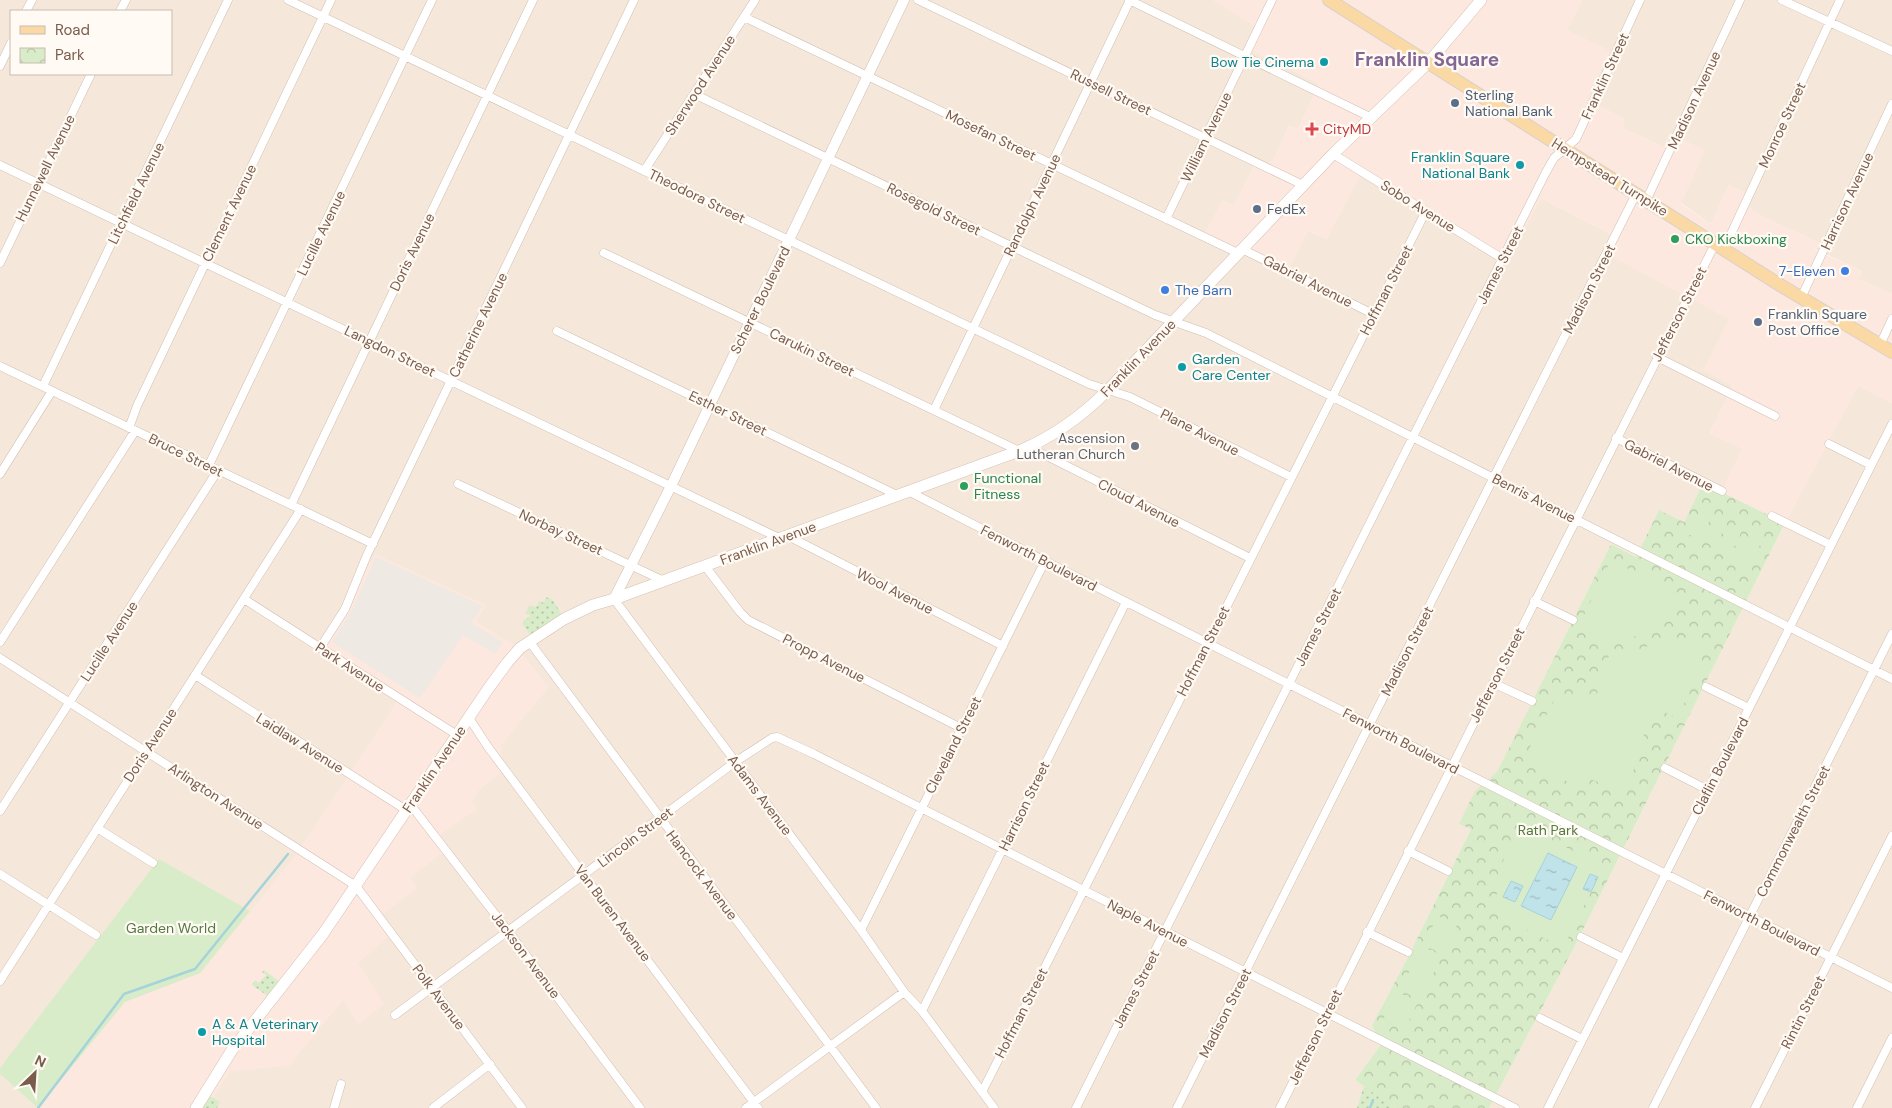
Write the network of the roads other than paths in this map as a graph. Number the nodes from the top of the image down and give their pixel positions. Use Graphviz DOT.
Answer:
graph roads {
  1 [pos="228,0"];
  2 [pos="288,0"];
  3 [pos="331,0"];
  4 [pos="432,0"];
  5 [pos="533,0"];
  6 [pos="634,0"];
  7 [pos="755,0"];
  8 [pos="904,0"];
  9 [pos="918,0"];
  10 [pos="1130,0"];
  11 [pos="1272,0"];
  12 [pos="1329,0"];
  13 [pos="1481,0"];
  14 [pos="1640,0"];
  15 [pos="1740,0"];
  16 [pos="1782,0"];
  17 [pos="1840,0"];
  18 [pos="323,17"];
  19 [pos="744,17"];
  20 [pos="1830,22"];
  21 [pos="10,45"];
  22 [pos="1892,51"];
  23 [pos="1245,55"];
  24 [pos="405,56"];
  25 [pos="1429,62"];
  26 [pos="1,63"];
  27 [pos="90,75"];
  28 [pos="867,76"];
  29 [pos="1090,83"];
  30 [pos="694,94"];
  31 [pos="487,96"];
  32 [pos="1892,104"];
  33 [pos="1370,116"];
  34 [pos="569,135"];
  35 [pos="1205,138"];
  36 [pos="1564,149"];
  37 [pos="1333,154"];
  38 [pos="828,158"];
  39 [pos="1051,164"];
  40 [pos="0,165"];
  41 [pos="644,171"];
  42 [pos="38,183"];
  43 [pos="1303,185"];
  44 [pos="1641,197"];
  45 [pos="1426,211"];
  46 [pos="1166,219"];
  47 [pos="122,223"];
  48 [pos="789,240"];
  49 [pos="1012,246"];
  50 [pos="1720,246"];
  51 [pos="1240,251"];
  52 [pos="604,253"];
  53 [pos="1503,259"];
  54 [pos="0,263"];
  55 [pos="205,263"];
  56 [pos="1800,298"];
  57 [pos="287,302"];
  58 [pos="1373,314"];
  59 [pos="1892,319"];
  60 [pos="1174,321"];
  61 [pos="750,322"];
  62 [pos="973,329"];
  63 [pos="557,331"];
  64 [pos="369,341"];
  65 [pos="1880,345"];
  66 [pos="1892,352"];
  67 [pos="1657,357"];
  68 [pos="0,366"];
  69 [pos="451,381"];
  70 [pos="43,386"];
  71 [pos="1108,390"];
  72 [pos="52,391"];
  73 [pos="1332,397"];
  74 [pos="710,404"];
  75 [pos="934,410"];
  76 [pos="1776,416"];
  77 [pos="1892,424"];
  78 [pos="132,429"];
  79 [pos="1413,438"];
  80 [pos="1616,438"];
  81 [pos="1829,444"];
  82 [pos="1024,449"];
  83 [pos="208,465"];
  84 [pos="1871,465"];
  85 [pos="218,470"];
  86 [pos="0,474"];
  87 [pos="1291,477"];
  88 [pos="1494,478"];
  89 [pos="458,484"];
  90 [pos="671,486"];
  91 [pos="1722,491"];
  92 [pos="905,494"];
  93 [pos="291,505"];
  94 [pos="301,509"];
  95 [pos="1772,516"];
  96 [pos="1576,520"];
  97 [pos="784,537"];
  98 [pos="373,544"];
  99 [pos="1831,545"];
  100 [pos="1250,558"];
  101 [pos="1045,562"];
  102 [pos="632,566"];
  103 [pos="705,566"];
  104 [pos="664,581"];
  105 [pos="244,599"];
  106 [pos="614,600"];
  107 [pos="1534,601"];
  108 [pos="1126,602"];
  109 [pos="1573,620"];
  110 [pos="1790,627"];
  111 [pos="1892,634"];
  112 [pos="529,641"];
  113 [pos="0,642"];
  114 [pos="1208,643"];
  115 [pos="1003,646"];
  116 [pos="320,648"];
  117 [pos="0,658"];
  118 [pos="1874,670"];
  119 [pos="195,675"];
  120 [pos="1892,679"];
  121 [pos="1494,682"];
  122 [pos="1289,684"];
  123 [pos="1706,687"];
  124 [pos="1532,701"];
  125 [pos="69,703"];
  126 [pos="1749,708"];
  127 [pos="469,718"];
  128 [pos="1370,725"];
  129 [pos="962,728"];
  130 [pos="457,735"];
  131 [pos="780,739"];
  132 [pos="146,752"];
  133 [pos="735,762"];
  134 [pos="1451,766"];
  135 [pos="1665,768"];
  136 [pos="1708,790"];
  137 [pos="408,807"];
  138 [pos="921,809"];
  139 [pos="0,811"];
  140 [pos="660,818"];
  141 [pos="97,828"];
  142 [pos="1892,836"];
  143 [pos="1002,850"];
  144 [pos="1408,851"];
  145 [pos="153,863"];
  146 [pos="1448,871"];
  147 [pos="0,874"];
  148 [pos="1666,874"];
  149 [pos="584,875"];
  150 [pos="356,886"];
  151 [pos="1083,890"];
  152 [pos="48,905"];
  153 [pos="1750,916"];
  154 [pos="861,930"];
  155 [pos="508,931"];
  156 [pos="1165,931"];
  157 [pos="1367,932"];
  158 [pos="96,935"];
  159 [pos="1581,937"];
  160 [pos="1408,952"];
  161 [pos="1831,957"];
  162 [pos="1623,958"];
  163 [pos="1246,972"];
  164 [pos="0,980"];
  165 [pos="433,988"];
  166 [pos="1892,988"];
  167 [pos="904,992"];
  168 [pos="922,1011"];
  169 [pos="1327,1013"];
  170 [pos="395,1015"];
  171 [pos="1540,1018"];
  172 [pos="1892,1038"];
  173 [pos="1582,1039"];
  174 [pos="829,1046"];
  175 [pos="490,1064"];
  176 [pos="341,1084"];
  177 [pos="982,1092"];
  178 [pos="756,1105"];
  179 [pos="196,1108"];
  180 [pos="334,1108"];
  181 [pos="433,1108"];
  182 [pos="522,1108"];
  183 [pos="640,1108"];
  184 [pos="746,1108"];
  185 [pos="876,1108"];
  186 [pos="994,1108"];
  187 [pos="1076,1108"];
  188 [pos="1177,1108"];
  189 [pos="1280,1108"];
  190 [pos="1516,1108"];
  191 [pos="1548,1108"];
  192 [pos="1653,1108"];
  193 [pos="1755,1108"];
  194 [pos="1857,1108"];
  1 -- 47 [label="street, Litchfield Avenue"];
  2 -- 18 [label="street, Theodora Street"];
  3 -- 18 [label="street, Clement Avenue"];
  4 -- 24 [label="street, Lucille Avenue"];
  5 -- 31 [label="street, Doris Avenue"];
  6 -- 34 [label="street, Catherine Avenue"];
  7 -- 19 [label="street, Sherwood Avenue"];
  8 -- 28 [label="street, Scherer Boulevard"];
  9 -- 29 [label="street, Russell Street"];
  10 -- 23 [label="street"];
  10 -- 29 [label="street, Randolph Avenue"];
  11 -- 23 [label="street, William Avenue"];
  12 -- 25 [label="main road, Hempstead Turnpike"];
  13 -- 25 [label="main road, Franklin Avenue"];
  14 -- 36 [label="street, Franklin Street"];
  15 -- 44 [label="street, Madison Avenue"];
  16 -- 20 [label="street"];
  17 -- 20 [label="street, Monroe Street"];
  18 -- 24 [label="street, Theodora Street"];
  18 -- 55 [label="street, Clement Avenue"];
  19 -- 28 [label="street, Mosefan Street"];
  19 -- 30 [label="street, Sherwood Avenue"];
  20 -- 22 [label="street"];
  20 -- 50 [label="street, Monroe Street"];
  21 -- 26 [label="street"];
  23 -- 33 [label="street"];
  23 -- 35 [label="street, William Avenue"];
  24 -- 31 [label="street, Theodora Street"];
  24 -- 57 [label="street, Lucille Avenue"];
  25 -- 33 [label="main road, Franklin Avenue"];
  25 -- 36 [label="main road, Hempstead Turnpike"];
  27 -- 42 [label="street, Hunnewell Avenue"];
  28 -- 38 [label="street, Scherer Boulevard"];
  28 -- 39 [label="street, Mosefan Street"];
  29 -- 35 [label="street, Russell Street"];
  29 -- 39 [label="street, Randolph Avenue"];
  30 -- 38 [label="street, Rosegold Street"];
  30 -- 41 [label="street, Sherwood Avenue"];
  31 -- 34 [label="street, Theodora Street"];
  31 -- 64 [label="street, Doris Avenue"];
  32 -- 56 [label="street, Harrison Avenue"];
  33 -- 37 [label="main road, Franklin Avenue"];
  34 -- 41 [label="street, Theodora Street"];
  34 -- 69 [label="street, Catherine Avenue"];
  35 -- 43 [label="street, Russell Street"];
  35 -- 46 [label="street, William Avenue"];
  36 -- 44 [label="main road, Hempstead Turnpike"];
  36 -- 53 [label="street, James Street"];
  37 -- 43 [label="main road, Franklin Avenue"];
  37 -- 45 [label="street, Sobo Avenue"];
  38 -- 48 [label="street, Scherer Boulevard"];
  38 -- 49 [label="street, Rosegold Street"];
  39 -- 46 [label="street, Mosefan Street"];
  39 -- 49 [label="street, Randolph Avenue"];
  40 -- 42 [label="street, Langdon Street"];
  41 -- 48 [label="street, Theodora Street"];
  42 -- 47 [label="street, Langdon Street"];
  42 -- 54 [label="street, Hunnewell Avenue"];
  43 -- 51 [label="main road, Franklin Avenue"];
  44 -- 50 [label="main road, Hempstead Turnpike"];
  44 -- 88 [label="street, Madison Street"];
  45 -- 53 [label="street, Sobo Avenue"];
  45 -- 58 [label="street, Hoffman Street"];
  46 -- 51 [label="street, Mosefan Street"];
  47 -- 55 [label="street, Langdon Street"];
  47 -- 70 [label="street, Litchfield Avenue"];
  48 -- 61 [label="street, Scherer Boulevard"];
  48 -- 62 [label="street, Theodora Street"];
  49 -- 60 [label="street, Rosegold Street"];
  49 -- 62 [label="street, Randolph Avenue"];
  50 -- 56 [label="main road, Hempstead Turnpike"];
  50 -- 67 [label="street, Jefferson Street"];
  51 -- 58 [label="street, Gabriel Avenue"];
  51 -- 60 [label="main road, Franklin Avenue"];
  52 -- 61 [label="street, Carukin Street"];
  53 -- 79 [label="street, James Street"];
  55 -- 57 [label="street, Langdon Street"];
  55 -- 78 [label="street, Clement Avenue"];
  56 -- 65 [label="main road, Hempstead Turnpike"];
  57 -- 64 [label="street, Langdon Street"];
  57 -- 83 [label="street, Lucille Avenue"];
  58 -- 73 [label="street, Hoffman Street"];
  59 -- 65 [label="street"];
  60 -- 71 [label="main road, Franklin Avenue"];
  60 -- 73 [label="street, Benris Avenue"];
  61 -- 74 [label="street, Scherer Boulevard"];
  61 -- 75 [label="street, Carukin Street"];
  62 -- 71 [label="street, Theodora Street"];
  62 -- 75 [label="street, Randolph Avenue"];
  63 -- 74 [label="street, Esther Street"];
  64 -- 69 [label="street, Langdon Street"];
  64 -- 93 [label="street, Doris Avenue"];
  65 -- 66 [label="main road, Hempstead Turnpike"];
  67 -- 76 [label="street"];
  67 -- 80 [label="street, Jefferson Street"];
  68 -- 70 [label="street, Bruce Street"];
  69 -- 90 [label="street, Langdon Street"];
  69 -- 98 [label="street, Catherine Avenue"];
  70 -- 72 [label="street, Bruce Street"];
  71 -- 82 [label="main road, Franklin Avenue"];
  71 -- 87 [label="street, Plane Avenue"];
  72 -- 78 [label="street, Bruce Street"];
  72 -- 86 [label="street"];
  73 -- 79 [label="street, Benris Avenue"];
  73 -- 87 [label="street, Hoffman Street"];
  74 -- 90 [label="street, Scherer Boulevard"];
  74 -- 92 [label="street, Esther Street"];
  75 -- 82 [label="street, Carukin Street"];
  77 -- 84 [label="street, Claflin Boulevard"];
  78 -- 83 [label="street, Bruce Street"];
  78 -- 113 [label="street, Clement Avenue"];
  79 -- 88 [label="street, Benris Avenue"];
  79 -- 122 [label="street, James Street"];
  80 -- 91 [label="street, Gabriel Avenue"];
  80 -- 96 [label="street, Jefferson Street"];
  81 -- 84 [label="street"];
  82 -- 92 [label="main road, Franklin Avenue"];
  82 -- 100 [label="street, Cloud Avenue"];
  83 -- 85 [label="street, Bruce Street"];
  84 -- 99 [label="street, Claflin Boulevard"];
  85 -- 93 [label="street, Bruce Street"];
  85 -- 125 [label="street, Lucille Avenue"];
  87 -- 100 [label="street, Hoffman Street"];
  88 -- 96 [label="street, Benris Avenue"];
  88 -- 128 [label="street, Madison Street"];
  89 -- 102 [label="street, Norbay Street"];
  90 -- 97 [label="street, Langdon Street"];
  90 -- 102 [label="street, Scherer Boulevard"];
  92 -- 97 [label="main road, Franklin Avenue"];
  92 -- 101 [label="street, Fenworth Boulevard"];
  93 -- 94 [label="street, Bruce Street"];
  94 -- 98 [label="street, Bruce Street"];
  94 -- 105 [label="street, Doris Avenue"];
  95 -- 99 [label="street"];
  96 -- 107 [label="street, Jefferson Street"];
  96 -- 110 [label="street, Benris Avenue"];
  97 -- 103 [label="main road, Franklin Avenue"];
  97 -- 115 [label="street, Wool Avenue"];
  98 -- 116 [label="street, Catherine Avenue"];
  99 -- 110 [label="street, Claflin Boulevard"];
  100 -- 114 [label="street, Hoffman Street"];
  101 -- 108 [label="street, Fenworth Boulevard"];
  101 -- 115 [label="street, Cleveland Street"];
  102 -- 104 [label="street, Norbay Street"];
  102 -- 106 [label="street, Scherer Boulevard"];
  103 -- 104 [label="main road, Franklin Avenue"];
  103 -- 129 [label="street, Propp Avenue"];
  104 -- 106 [label="main road, Franklin Avenue"];
  105 -- 116 [label="street, Park Avenue"];
  105 -- 119 [label="street, Doris Avenue"];
  106 -- 112 [label="main road, Franklin Avenue"];
  106 -- 133 [label="street, Adams Avenue"];
  107 -- 109 [label="street"];
  107 -- 121 [label="street, Jefferson Street"];
  108 -- 114 [label="street, Fenworth Boulevard"];
  108 -- 143 [label="street, Harrison Street"];
  110 -- 118 [label="street, Benris Avenue"];
  110 -- 126 [label="street, Claflin Boulevard"];
  111 -- 118 [label="street, Commonwealth Street"];
  112 -- 127 [label="main road, Franklin Avenue"];
  112 -- 140 [label="street, Hancock Avenue"];
  114 -- 122 [label="street, Fenworth Boulevard"];
  114 -- 151 [label="street, Hoffman Street"];
  115 -- 129 [label="street, Cleveland Street"];
  116 -- 130 [label="street, Park Avenue"];
  117 -- 125 [label="street, Arlington Avenue"];
  118 -- 120 [label="street, Benris Avenue"];
  118 -- 153 [label="street, Commonwealth Street"];
  119 -- 132 [label="street, Doris Avenue"];
  119 -- 137 [label="street, Laidlaw Avenue"];
  121 -- 124 [label="street"];
  121 -- 134 [label="street, Jefferson Street"];
  122 -- 128 [label="street, Fenworth Boulevard"];
  122 -- 156 [label="street, James Street"];
  123 -- 126 [label="street"];
  125 -- 132 [label="street, Arlington Avenue"];
  125 -- 139 [label="street, Lucille Avenue"];
  126 -- 136 [label="street, Claflin Boulevard"];
  127 -- 130 [label="main road, Franklin Avenue"];
  127 -- 149 [label="street, Van Buren Avenue"];
  128 -- 134 [label="street, Fenworth Boulevard"];
  128 -- 163 [label="street, Madison Street"];
  129 -- 138 [label="street, Cleveland Street"];
  130 -- 137 [label="main road, Franklin Avenue"];
  131 -- 133 [label="street, Lincoln Street"];
  131 -- 138 [label="street, Naple Avenue"];
  132 -- 141 [label="street, Doris Avenue"];
  132 -- 150 [label="street, Arlington Avenue"];
  133 -- 140 [label="street, Lincoln Street"];
  133 -- 154 [label="street, Adams Avenue"];
  134 -- 144 [label="street, Jefferson Street"];
  134 -- 148 [label="street, Fenworth Boulevard"];
  135 -- 136 [label="street"];
  136 -- 148 [label="street, Claflin Boulevard"];
  137 -- 150 [label="main road, Franklin Avenue"];
  137 -- 155 [label="street, Jackson Avenue"];
  138 -- 143 [label="street, Naple Avenue"];
  138 -- 154 [label="street, Cleveland Street"];
  140 -- 149 [label="street, Lincoln Street"];
  140 -- 174 [label="street, Hancock Avenue"];
  141 -- 145 [label="street"];
  141 -- 152 [label="street, Doris Avenue"];
  142 -- 161 [label="street, Rintin Street"];
  143 -- 151 [label="street, Naple Avenue"];
  143 -- 168 [label="street, Harrison Street"];
  144 -- 146 [label="street"];
  144 -- 157 [label="street, Jefferson Street"];
  147 -- 152 [label="street"];
  148 -- 153 [label="street, Fenworth Boulevard"];
  148 -- 162 [label="street, Claflin Boulevard"];
  149 -- 155 [label="street, Lincoln Street"];
  149 -- 178 [label="street, Van Buren Avenue"];
  150 -- 165 [label="street, Polk Avenue"];
  150 -- 179 [label="main road, Franklin Avenue"];
  151 -- 156 [label="street, Naple Avenue"];
  151 -- 177 [label="street, Hoffman Street"];
  152 -- 158 [label="street"];
  152 -- 164 [label="street, Doris Avenue"];
  153 -- 161 [label="street, Fenworth Boulevard"];
  153 -- 192 [label="street, Commonwealth Street"];
  154 -- 167 [label="street, Adams Avenue"];
  155 -- 165 [label="street, Lincoln Street"];
  155 -- 183 [label="street, Jackson Avenue"];
  156 -- 163 [label="street, Naple Avenue"];
  156 -- 187 [label="street, James Street"];
  157 -- 160 [label="street"];
  157 -- 169 [label="street, Jefferson Street"];
  159 -- 162 [label="street"];
  161 -- 166 [label="street, Fenworth Boulevard"];
  161 -- 193 [label="street, Rintin Street"];
  162 -- 173 [label="street, Claflin Boulevard"];
  163 -- 169 [label="street, Naple Avenue"];
  163 -- 188 [label="street, Madison Street"];
  165 -- 170 [label="street, Lincoln Street"];
  165 -- 175 [label="street, Polk Avenue"];
  167 -- 168 [label="street, Adams Avenue"];
  167 -- 174 [label="street"];
  168 -- 177 [label="street"];
  169 -- 189 [label="street, Jefferson Street"];
  169 -- 190 [label="street, Naple Avenue"];
  171 -- 173 [label="street"];
  172 -- 194 [label="street"];
  173 -- 191 [label="street, Claflin Boulevard"];
  174 -- 178 [label="street"];
  174 -- 185 [label="street, Hancock Avenue"];
  175 -- 181 [label="street"];
  175 -- 182 [label="street, Polk Avenue"];
  176 -- 180 [label="street"];
  177 -- 186 [label="street"];
  178 -- 184 [label="street"];
}
